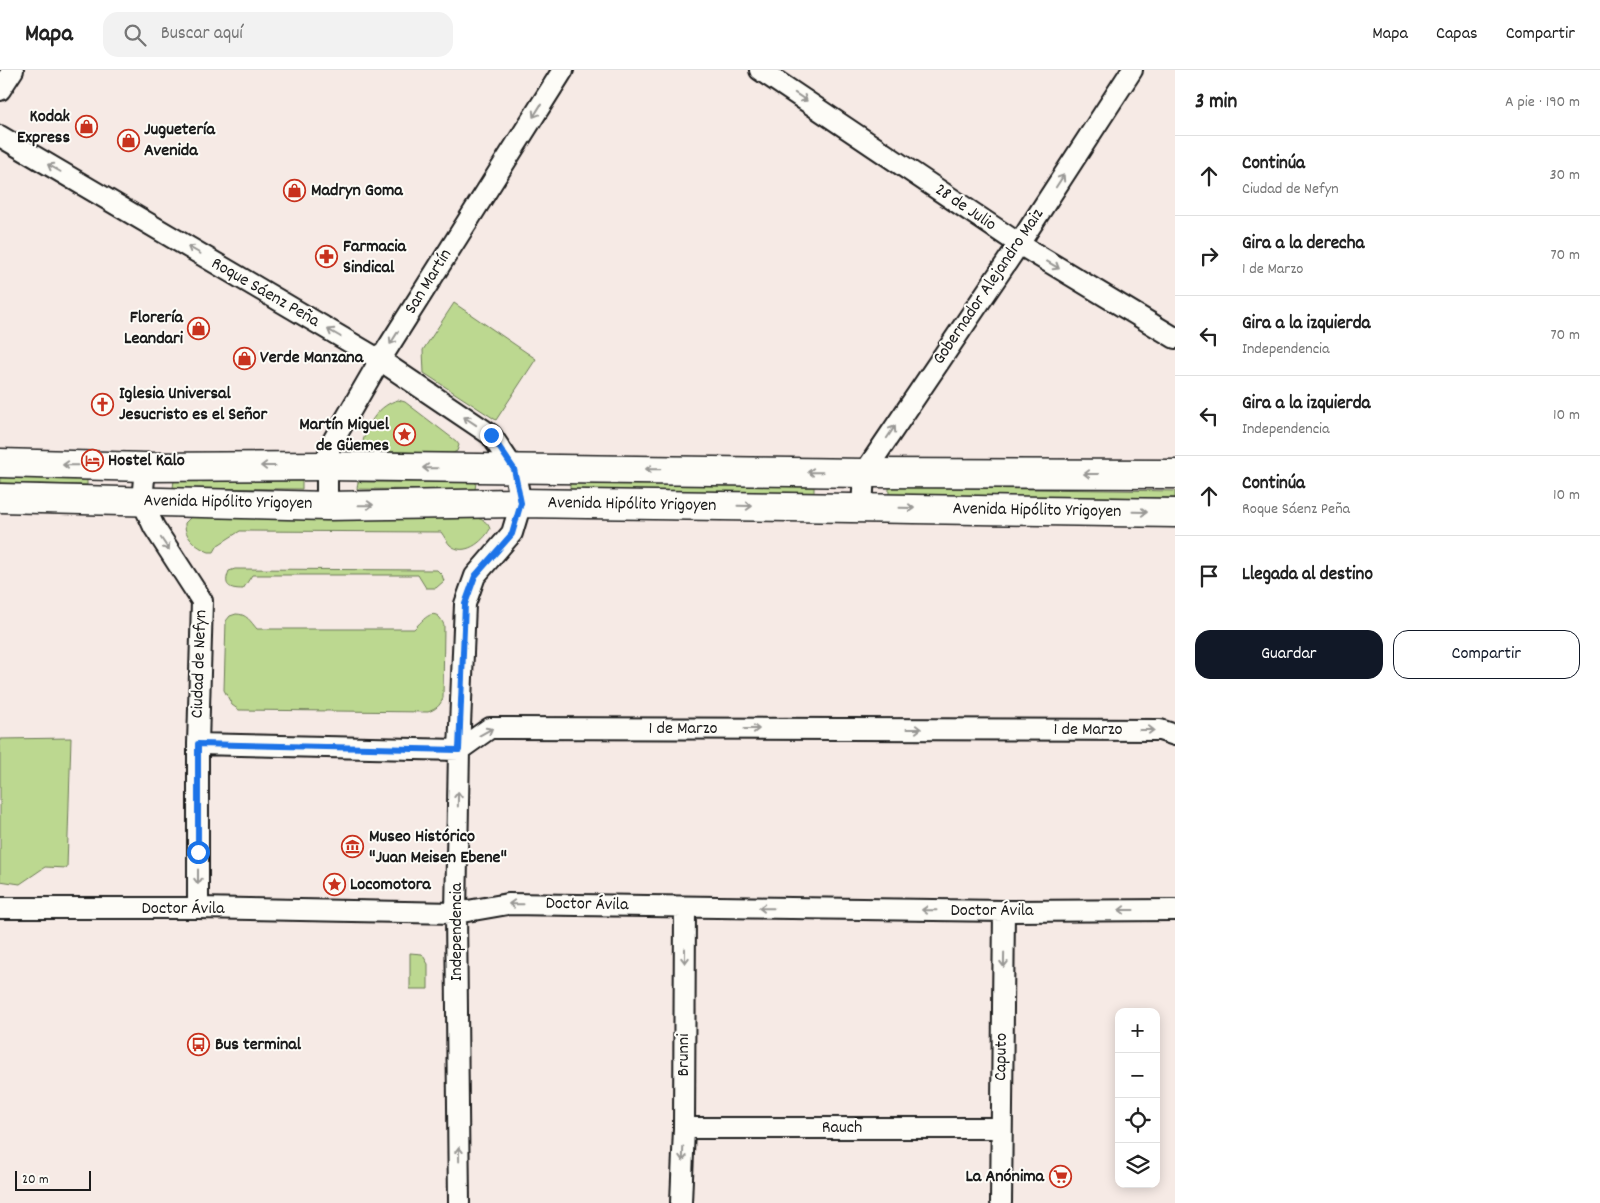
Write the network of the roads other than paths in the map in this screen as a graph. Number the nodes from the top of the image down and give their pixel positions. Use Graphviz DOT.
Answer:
graph roads {
  1 [pos="13,70"];
  2 [pos="563,70"];
  3 [pos="760,70"];
  4 [pos="1132,70"];
  5 [pos="0,90"];
  6 [pos="0,136"];
  7 [pos="1019,244"];
  8 [pos="1175,338"];
  9 [pos="380,360"];
  10 [pos="0,463"];
  11 [pos="146,466"];
  12 [pos="327,466"];
  13 [pos="514,469"];
  14 [pos="864,473"];
  15 [pos="1175,474"];
  16 [pos="0,498"];
  17 [pos="142,501"];
  18 [pos="521,503"];
  19 [pos="327,506"];
  20 [pos="862,508"];
  21 [pos="1175,513"];
  22 [pos="1175,735"];
  23 [pos="198,744"];
  24 [pos="459,750"];
  25 [pos="685,907"];
  26 [pos="0,908"];
  27 [pos="198,908"];
  28 [pos="1175,910"];
  29 [pos="1004,911"];
  30 [pos="456,914"];
  31 [pos="684,1128"];
  32 [pos="1001,1128"];
  33 [pos="459,1203"];
  34 [pos="681,1203"];
  35 [pos="1001,1203"];
  1 -- 5 [label="street"];
  2 -- 9 [label="street, San Martín, one-way"];
  3 -- 7 [label="street, 28 de Julio, one-way"];
  7 -- 4 [label="street, Gobernador Alejandro Maiz, one-way"];
  9 -- 6 [label="street, Roque Sáenz Peña, one-way"];
  7 -- 8 [label="street, 28 de Julio, one-way"];
  14 -- 7 [label="street, Gobernador Alejandro Maiz, one-way"];
  9 -- 12 [label="street, San Martín"];
  13 -- 9 [label="street, Roque Sáenz Peña, one-way"];
  11 -- 10 [label="main road, Avenida Hipólito Yrigoyen, one-way"];
  12 -- 11 [label="main road, Avenida Hipólito Yrigoyen, one-way"];
  11 -- 17 [label="street"];
  13 -- 12 [label="main road, Avenida Hipólito Yrigoyen, one-way"];
  12 -- 19 [label="street, San Martín"];
  14 -- 13 [label="main road, Avenida Hipólito Yrigoyen, one-way"];
  13 -- 18 [label="street, Independencia"];
  15 -- 14 [label="main road, Avenida Hipólito Yrigoyen, one-way"];
  14 -- 20 [label="street"];
  16 -- 17 [label="main road, Avenida Hipólito Yrigoyen"];
  17 -- 19 [label="main road, Avenida Hipólito Yrigoyen"];
  17 -- 23 [label="street, Ciudad de Nefyn, one-way"];
  19 -- 18 [label="main road, Avenida Hipólito Yrigoyen, one-way"];
  18 -- 20 [label="main road, Avenida Hipólito Yrigoyen, one-way"];
  18 -- 24 [label="street, Independencia"];
  20 -- 21 [label="main road, Avenida Hipólito Yrigoyen, one-way"];
  24 -- 22 [label="street, 1 de Marzo, one-way"];
  23 -- 24 [label="street"];
  23 -- 27 [label="street, Ciudad de Nefyn, one-way"];
  30 -- 24 [label="street, Independencia, one-way"];
  29 -- 25 [label="street, Doctor Ávila, one-way"];
  25 -- 30 [label="street, Doctor Ávila, one-way"];
  25 -- 31 [label="street, Brunni, one-way"];
  26 -- 27 [label="street, Doctor Ávila"];
  27 -- 30 [label="street, Doctor Ávila"];
  28 -- 29 [label="street, Doctor Ávila, one-way"];
  29 -- 32 [label="street, Caputo, one-way"];
  33 -- 30 [label="street, Independencia, one-way"];
  31 -- 32 [label="street, Rauch"];
  31 -- 34 [label="street, Brunni, one-way"];
  32 -- 35 [label="street, Caputo"];
}
